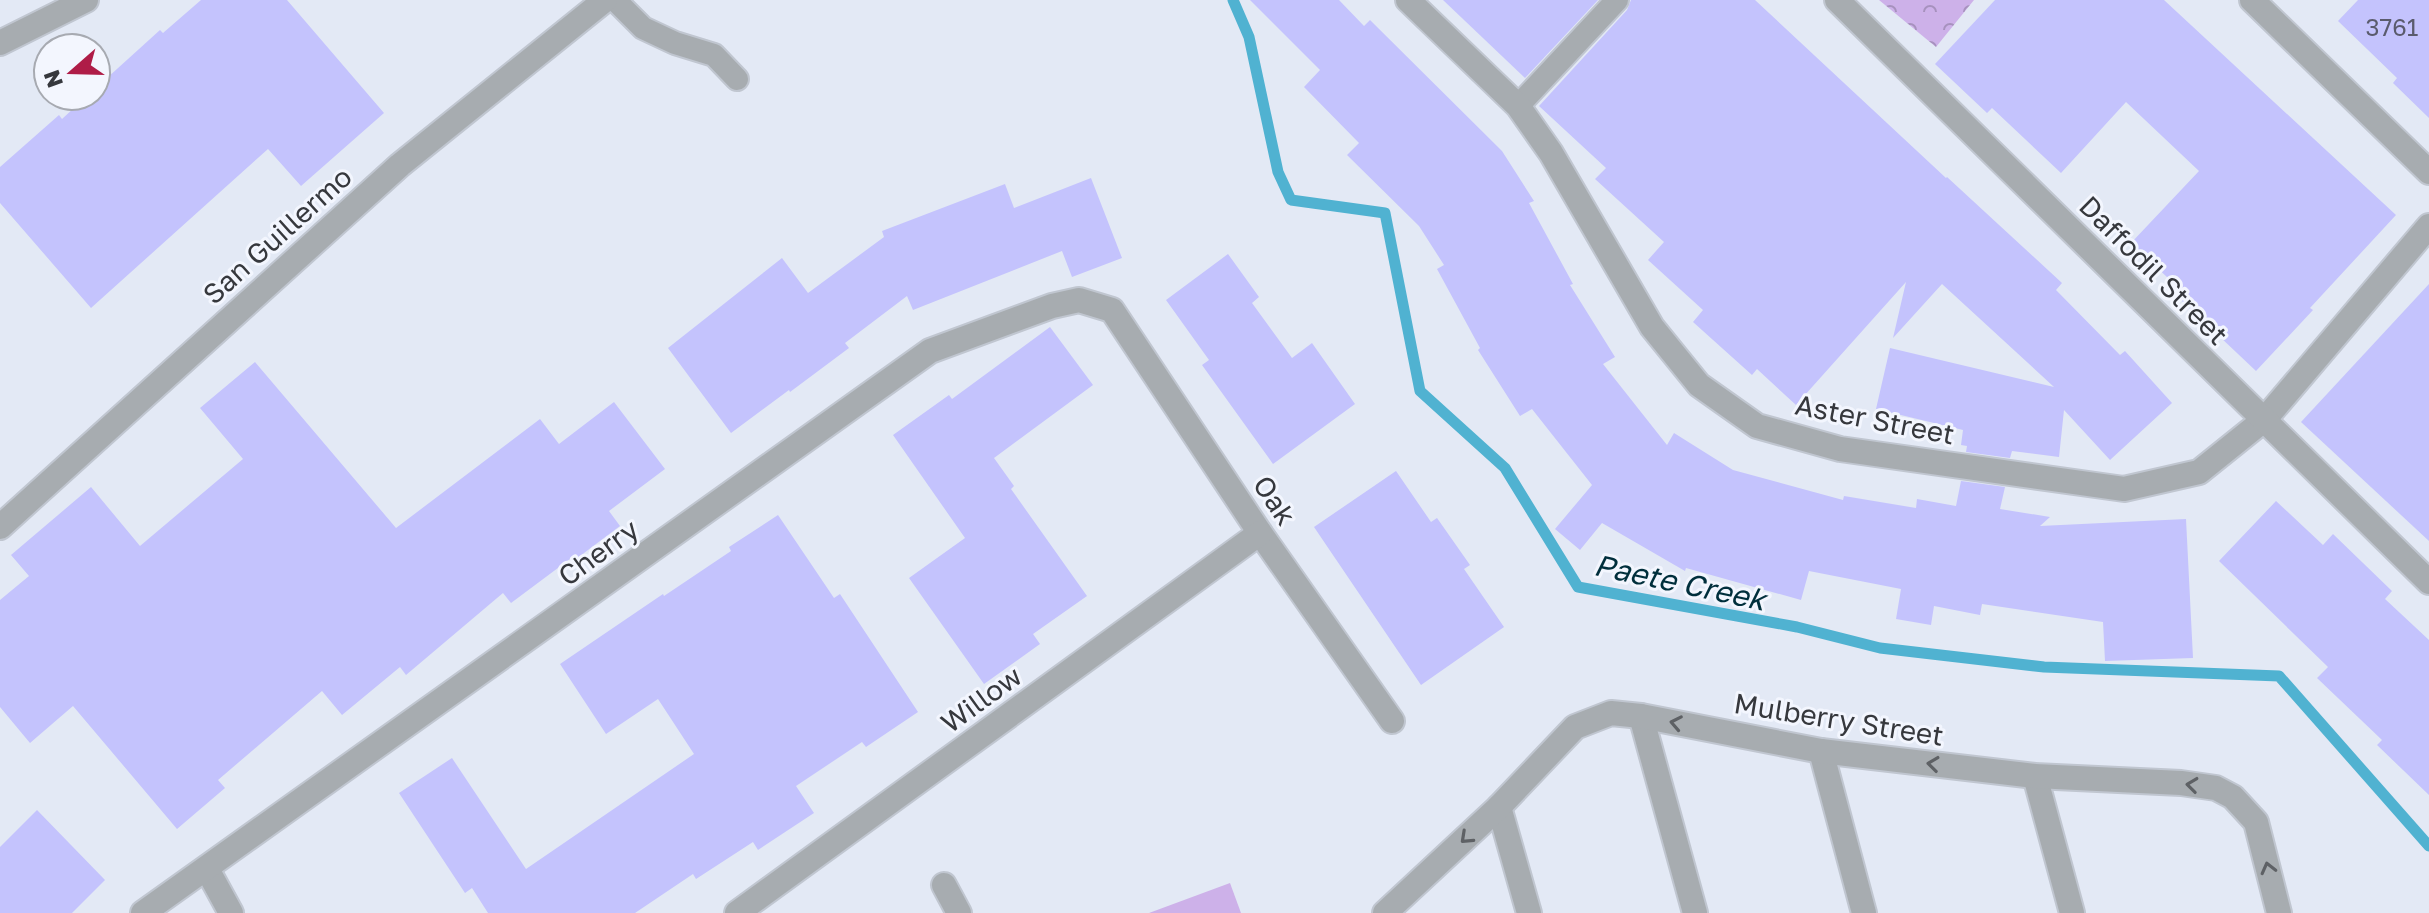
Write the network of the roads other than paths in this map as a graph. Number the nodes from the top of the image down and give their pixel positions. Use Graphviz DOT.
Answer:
graph roads {
  1 [pos="86,0"];
  2 [pos="605,0"];
  3 [pos="615,0"];
  4 [pos="1408,0"];
  5 [pos="1617,0"];
  6 [pos="1837,0"];
  7 [pos="2252,0"];
  8 [pos="0,43"];
  9 [pos="737,79"];
  10 [pos="1518,106"];
  11 [pos="2429,172"];
  12 [pos="2429,226"];
  13 [pos="1112,310"];
  14 [pos="2265,419"];
  15 [pos="0,527"];
  16 [pos="1260,533"];
  17 [pos="2429,582"];
  18 [pos="1641,716"];
  19 [pos="1392,721"];
  20 [pos="1821,751"];
  21 [pos="2035,776"];
  22 [pos="1499,807"];
  23 [pos="207,869"];
  24 [pos="944,885"];
  25 [pos="143,913"];
  26 [pos="231,913"];
  27 [pos="737,913"];
  28 [pos="959,913"];
  29 [pos="1385,913"];
  30 [pos="1529,913"];
  31 [pos="1695,913"];
  32 [pos="1864,913"];
  33 [pos="2072,913"];
  34 [pos="2279,913"];
  1 -- 8 [label="street"];
  2 -- 15 [label="street, San Guillermo"];
  3 -- 9 [label="lane"];
  4 -- 10 [label="street, Aster Street"];
  5 -- 10 [label="lane"];
  6 -- 14 [label="street, Daffodil Street"];
  7 -- 11 [label="street"];
  10 -- 14 [label="street, Aster Street"];
  12 -- 14 [label="street, Aster Street"];
  13 -- 16 [label="street, Oak"];
  13 -- 23 [label="street, Cherry"];
  14 -- 17 [label="street, Daffodil Street"];
  16 -- 19 [label="street, Oak"];
  16 -- 27 [label="street, Willow"];
  20 -- 18 [label="street, Mulberry Street, one-way"];
  18 -- 22 [label="street, Mulberry Street"];
  18 -- 31 [label="street"];
  21 -- 20 [label="street, Mulberry Street, one-way"];
  20 -- 32 [label="street"];
  21 -- 33 [label="street"];
  34 -- 21 [label="street, Mulberry Street, one-way"];
  22 -- 29 [label="street, Mulberry Street, one-way"];
  22 -- 30 [label="street"];
  23 -- 25 [label="street, Cherry"];
  23 -- 26 [label="street"];
  24 -- 28 [label="street"];
}
